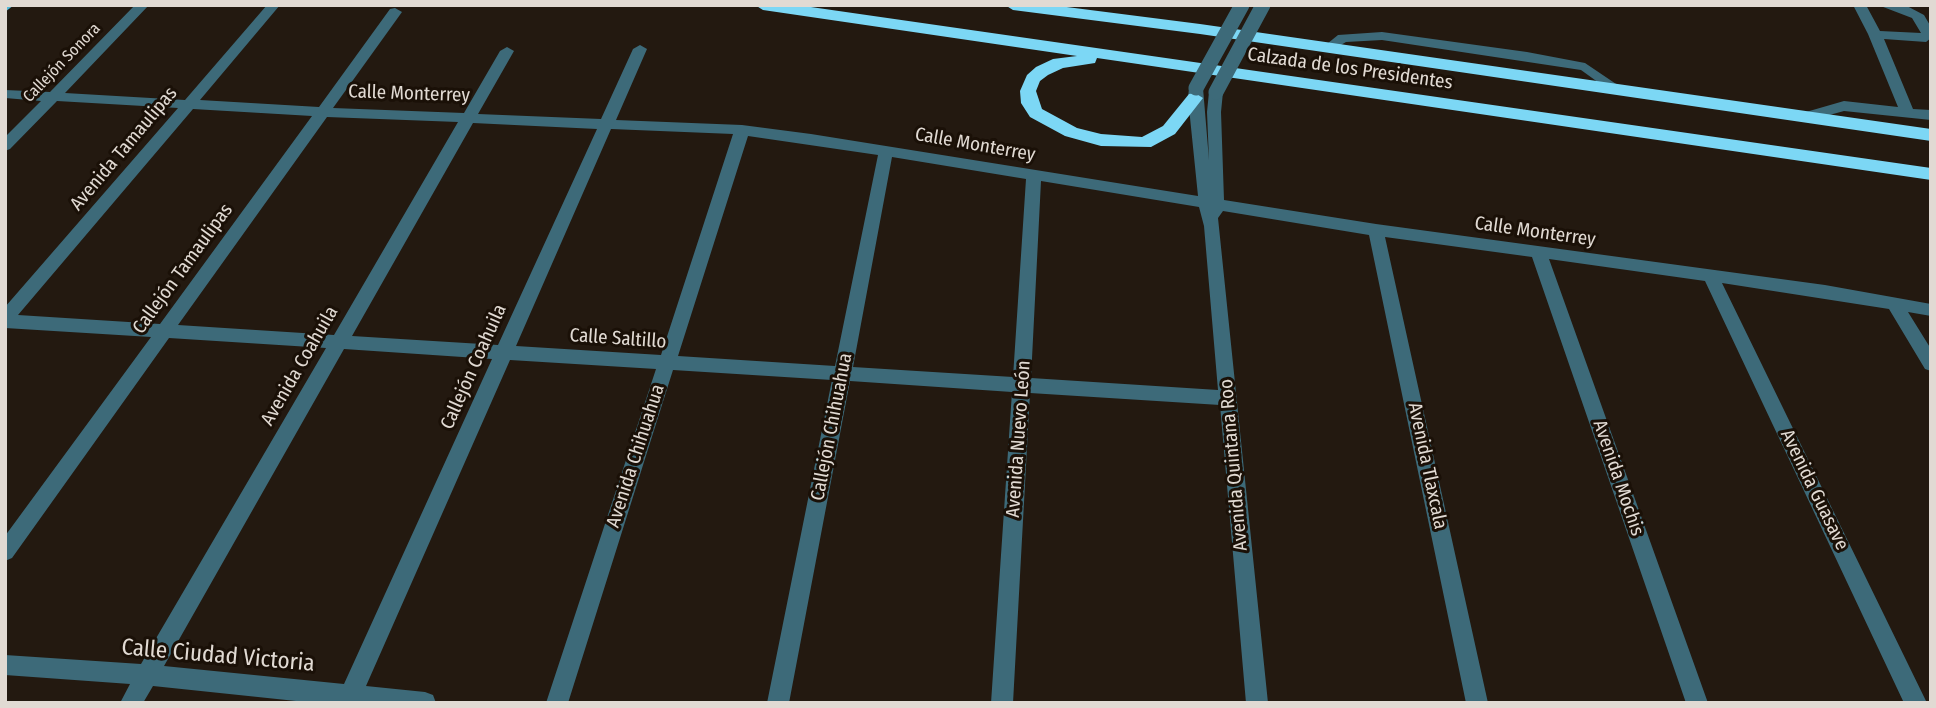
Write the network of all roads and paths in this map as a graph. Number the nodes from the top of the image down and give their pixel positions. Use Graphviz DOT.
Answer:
graph roads {
  1 [pos="143,5"];
  2 [pos="274,5"];
  3 [pos="763,5"];
  4 [pos="1013,5"];
  5 [pos="1241,5"];
  6 [pos="1263,5"];
  7 [pos="1859,5"];
  8 [pos="1884,5"];
  9 [pos="1105,11"];
  10 [pos="395,12"];
  11 [pos="1875,34"];
  12 [pos="640,49"];
  13 [pos="507,51"];
  14 [pos="1123,57"];
  15 [pos="1196,93"];
  16 [pos="5,94"];
  17 [pos="53,97"];
  18 [pos="188,104"];
  19 [pos="1908,111"];
  20 [pos="323,112"];
  21 [pos="1931,115"];
  22 [pos="1804,117"];
  23 [pos="468,118"];
  24 [pos="606,125"];
  25 [pos="742,130"];
  26 [pos="1931,135"];
  27 [pos="5,146"];
  28 [pos="886,151"];
  29 [pos="1931,174"];
  30 [pos="1034,176"];
  31 [pos="1212,203"];
  32 [pos="1376,230"];
  33 [pos="1539,254"];
  34 [pos="1711,277"];
  35 [pos="1895,304"];
  36 [pos="1931,310"];
  37 [pos="5,320"];
  38 [pos="163,331"];
  39 [pos="339,342"];
  40 [pos="504,352"];
  41 [pos="666,363"];
  42 [pos="1931,364"];
  43 [pos="842,374"];
  44 [pos="1022,385"];
  45 [pos="1228,398"];
  46 [pos="5,552"];
  47 [pos="5,665"];
  48 [pos="146,675"];
  49 [pos="349,699"];
  50 [pos="131,703"];
  51 [pos="425,703"];
  52 [pos="557,703"];
  53 [pos="778,703"];
  54 [pos="1002,703"];
  55 [pos="1257,703"];
  56 [pos="1477,703"];
  57 [pos="1697,703"];
  58 [pos="1916,703"];
  1 -- 17 [label="street, Callejón Sonora"];
  2 -- 18 [label="street, Avenida Tamaulipas"];
  3 -- 14 [label="highway, Calzada de los Presidentes"];
  4 -- 9 [label="highway, Calzada de los Presidentes"];
  5 -- 15 [label="street, bridge"];
  6 -- 31 [label="street, Avenida Quintana Roo, bridge"];
  7 -- 11 [label="street"];
  8 -- 11 [label="street"];
  9 -- 22 [label="highway, Calzada de los Presidentes"];
  10 -- 20 [label="street, Callejón Tamaulipas"];
  11 -- 19 [label="street"];
  12 -- 24 [label="street, Callejón Coahuila"];
  13 -- 23 [label="street, Avenida Coahuila"];
  14 -- 15 [label="highway"];
  14 -- 29 [label="highway, Calzada de los Presidentes"];
  15 -- 31 [label="street, Avenida Quintana Roo"];
  16 -- 17 [label="street, Calle Monterrey"];
  17 -- 18 [label="street, Calle Monterrey"];
  17 -- 27 [label="street, Callejón Sonora"];
  18 -- 20 [label="street, Calle Monterrey"];
  18 -- 37 [label="street, Avenida Tamaulipas"];
  19 -- 21 [label="street"];
  19 -- 22 [label="street"];
  20 -- 23 [label="street, Calle Monterrey"];
  20 -- 38 [label="street, Callejón Tamaulipas"];
  22 -- 26 [label="highway, Calzada de los Presidentes"];
  23 -- 24 [label="street, Calle Monterrey"];
  23 -- 39 [label="street, Avenida Coahuila"];
  24 -- 25 [label="street, Calle Monterrey"];
  24 -- 40 [label="street, Callejón Coahuila"];
  25 -- 28 [label="street, Calle Monterrey"];
  25 -- 41 [label="street, Avenida Chihuahua"];
  28 -- 30 [label="street, Calle Monterrey"];
  28 -- 43 [label="street, Callejón Chihuahua"];
  30 -- 31 [label="street, Calle Monterrey"];
  30 -- 44 [label="street, Avenida Nuevo León"];
  31 -- 32 [label="street, Calle Monterrey"];
  31 -- 45 [label="street, Avenida Quintana Roo"];
  32 -- 33 [label="street, Calle Monterrey"];
  32 -- 56 [label="street, Avenida Tlaxcala"];
  33 -- 34 [label="street, Calle Monterrey"];
  33 -- 57 [label="street, Avenida Mochis"];
  34 -- 35 [label="street, Calle Monterrey"];
  34 -- 58 [label="street, Avenida Guasave"];
  35 -- 36 [label="street, Calle Monterrey"];
  35 -- 42 [label="street"];
  37 -- 38 [label="street, Calle Saltillo"];
  38 -- 39 [label="street, Calle Saltillo"];
  38 -- 46 [label="street, Callejón Tamaulipas"];
  39 -- 40 [label="street, Calle Saltillo"];
  39 -- 48 [label="street, Avenida Coahuila"];
  40 -- 41 [label="street, Calle Saltillo"];
  40 -- 49 [label="street, Callejón Coahuila"];
  41 -- 43 [label="street, Calle Saltillo"];
  41 -- 52 [label="street, Avenida Chihuahua"];
  43 -- 44 [label="street, Calle Saltillo"];
  43 -- 53 [label="street, Callejón Chihuahua"];
  44 -- 45 [label="street, Calle Saltillo"];
  44 -- 54 [label="street, Avenida Nuevo León"];
  45 -- 55 [label="street, Avenida Quintana Roo"];
  47 -- 48 [label="street, Calle Ciudad Victoria"];
  48 -- 49 [label="street, Calle Ciudad Victoria"];
  48 -- 50 [label="street, Avenida Coahuila"];
  49 -- 51 [label="street, Calle Ciudad Victoria"];
}
